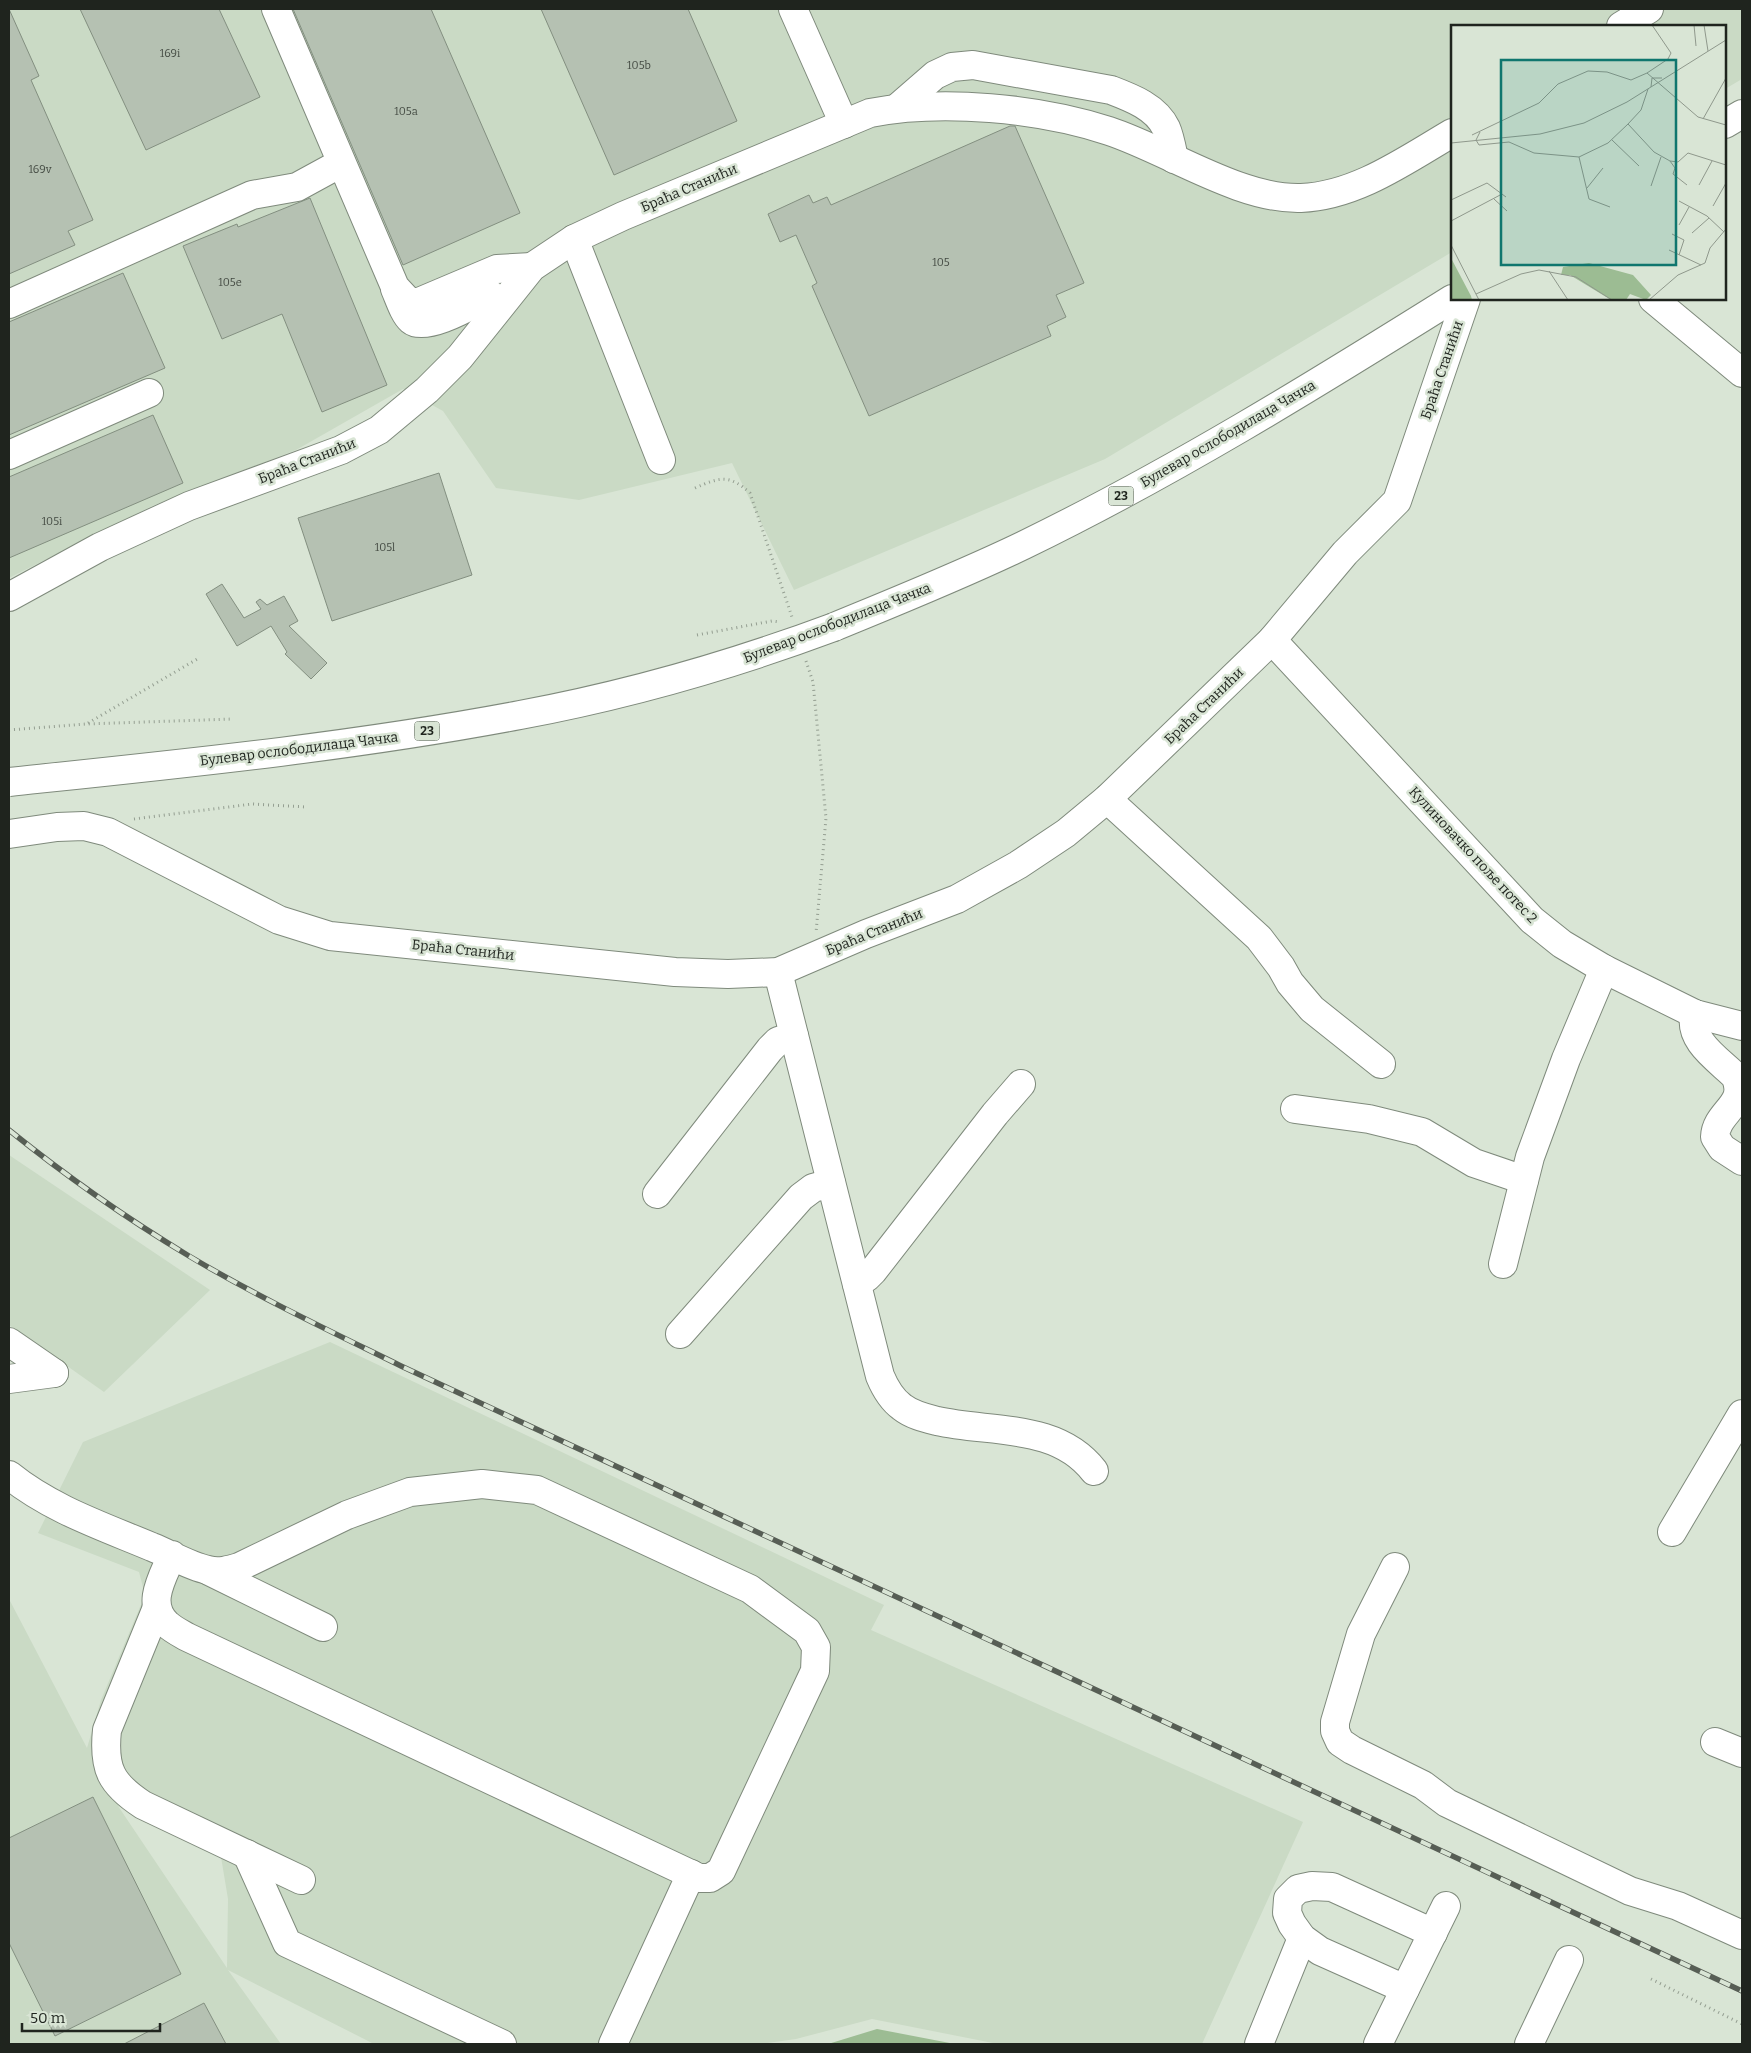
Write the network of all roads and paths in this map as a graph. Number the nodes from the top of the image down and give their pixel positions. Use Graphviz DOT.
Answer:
graph roads {
  1 [pos="276,9"];
  2 [pos="793,9"];
  3 [pos="1649,9"];
  4 [pos="1623,25"];
  5 [pos="897,108"];
  6 [pos="1742,114"];
  7 [pos="1726,123"];
  8 [pos="844,124"];
  9 [pos="1451,134"];
  10 [pos="1174,159"];
  11 [pos="341,163"];
  12 [pos="574,238"];
  13 [pos="532,267"];
  14 [pos="394,288"];
  15 [pos="491,296"];
  16 [pos="1451,300"];
  17 [pos="1466,300"];
  18 [pos="1654,300"];
  19 [pos="9,304"];
  20 [pos="1742,373"];
  21 [pos="149,393"];
  22 [pos="9,455"];
  23 [pos="661,460"];
  24 [pos="696,488"];
  25 [pos="9,597"];
  26 [pos="785,622"];
  27 [pos="790,623"];
  28 [pos="697,635"];
  29 [pos="1272,640"];
  30 [pos="199,658"];
  31 [pos="805,658"];
  32 [pos="232,719"];
  33 [pos="86,724"];
  34 [pos="9,730"];
  35 [pos="9,782"];
  36 [pos="1107,799"];
  37 [pos="306,807"];
  38 [pos="134,819"];
  39 [pos="9,834"];
  40 [pos="824,952"];
  41 [pos="1604,969"];
  42 [pos="778,972"];
  43 [pos="1695,1014"];
  44 [pos="1742,1026"];
  45 [pos="794,1036"];
  46 [pos="1381,1064"];
  47 [pos="1022,1084"];
  48 [pos="1295,1109"];
  49 [pos="1742,1161"];
  50 [pos="1524,1180"];
  51 [pos="831,1183"];
  52 [pos="657,1194"];
  53 [pos="1503,1264"];
  54 [pos="857,1284"];
  55 [pos="680,1334"];
  56 [pos="9,1343"];
  57 [pos="9,1379"];
  58 [pos="1742,1414"];
  59 [pos="1094,1471"];
  60 [pos="9,1475"];
  61 [pos="1672,1532"];
  62 [pos="172,1555"];
  63 [pos="1395,1567"];
  64 [pos="209,1570"];
  65 [pos="156,1610"];
  66 [pos="323,1626"];
  67 [pos="1715,1742"];
  68 [pos="1742,1753"];
  69 [pos="247,1854"];
  70 [pos="691,1874"];
  71 [pos="301,1880"];
  72 [pos="1446,1906"];
  73 [pos="1433,1933"];
  74 [pos="1742,1935"];
  75 [pos="1302,1938"];
  76 [pos="1569,1960"];
  77 [pos="1651,1979"];
  78 [pos="1405,1989"];
  79 [pos="1742,2024"];
  80 [pos="502,2044"];
  81 [pos="613,2044"];
  82 [pos="1259,2044"];
  83 [pos="1378,2044"];
  84 [pos="1529,2044"];
  1 -- 11 [label="street"];
  2 -- 8 [label="street"];
  3 -- 4 [label="street"];
  5 -- 8 [label="street, Браћа Станићи"];
  5 -- 10 [label="street, Браћа Станићи"];
  5 -- 10 [label="street"];
  6 -- 7 [label="street"];
  8 -- 12 [label="street, Браћа Станићи"];
  9 -- 10 [label="street, Браћа Станићи"];
  11 -- 14 [label="street"];
  11 -- 19 [label="street"];
  12 -- 13 [label="street, Браћа Станићи"];
  12 -- 23 [label="street"];
  13 -- 14 [label="street"];
  13 -- 25 [label="street, Браћа Станићи"];
  14 -- 15 [label="street"];
  16 -- 35 [label="street, Булевар ослободилаца Чачка / 23, bridge"];
  17 -- 29 [label="street, Браћа Станићи"];
  18 -- 20 [label="street"];
  21 -- 22 [label="street"];
  24 -- 27 [label="path"];
  26 -- 28 [label="path"];
  29 -- 36 [label="street, Браћа Станићи"];
  29 -- 41 [label="street, Кулиновачко поље потес 2"];
  30 -- 33 [label="path"];
  31 -- 40 [label="path"];
  32 -- 33 [label="path"];
  33 -- 34 [label="path"];
  36 -- 40 [label="street, Браћа Станићи"];
  36 -- 46 [label="street"];
  37 -- 38 [label="path"];
  39 -- 42 [label="street, Браћа Станићи"];
  40 -- 42 [label="street, Браћа Станићи"];
  41 -- 43 [label="street, Кулиновачко поље потес 2"];
  41 -- 50 [label="street"];
  42 -- 45 [label="street"];
  43 -- 44 [label="street, Кулиновачко поље потес 2"];
  43 -- 49 [label="street"];
  45 -- 51 [label="street"];
  45 -- 52 [label="street"];
  47 -- 54 [label="street"];
  48 -- 50 [label="street"];
  50 -- 53 [label="street"];
  51 -- 54 [label="street"];
  51 -- 55 [label="street"];
  54 -- 59 [label="street"];
  56 -- 57 [label="street"];
  58 -- 61 [label="street"];
  60 -- 62 [label="street"];
  62 -- 64 [label="street"];
  62 -- 65 [label="street"];
  63 -- 74 [label="street"];
  64 -- 66 [label="street"];
  64 -- 70 [label="street"];
  65 -- 69 [label="street"];
  65 -- 70 [label="street"];
  67 -- 68 [label="street"];
  69 -- 71 [label="street"];
  69 -- 80 [label="street"];
  70 -- 81 [label="street"];
  72 -- 73 [label="street"];
  73 -- 75 [label="street"];
  73 -- 78 [label="street"];
  75 -- 78 [label="street"];
  75 -- 82 [label="street"];
  76 -- 84 [label="street"];
  77 -- 79 [label="path"];
  78 -- 83 [label="street"];
}
